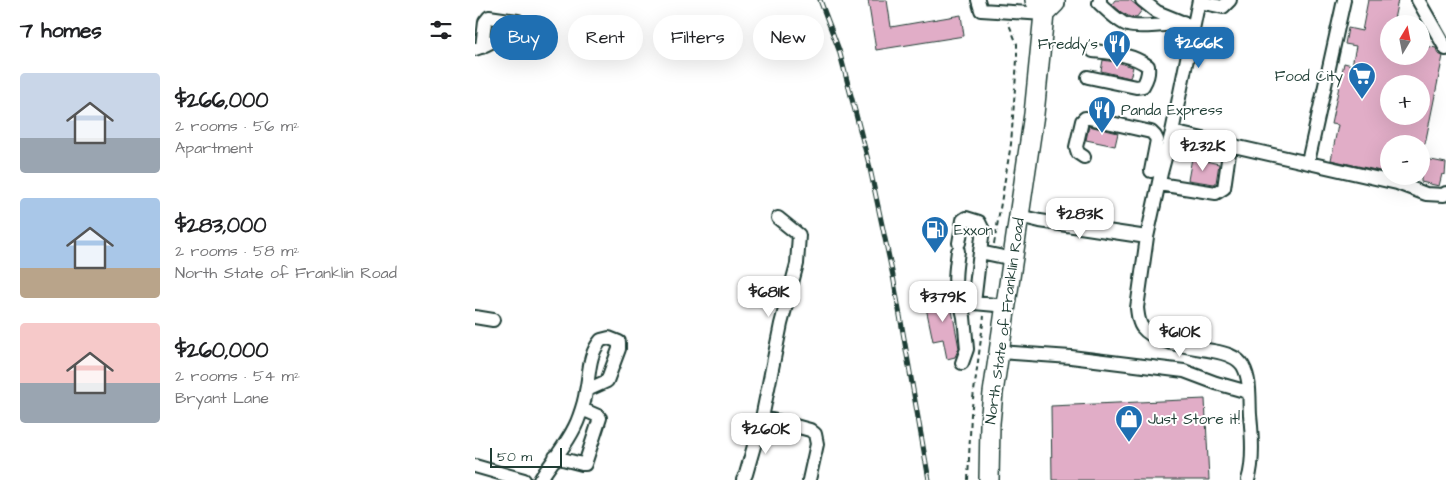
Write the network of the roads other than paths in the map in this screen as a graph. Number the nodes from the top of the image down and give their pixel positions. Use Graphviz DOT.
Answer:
graph roads {
  1 [pos="978,0"];
  2 [pos="1099,0"];
  3 [pos="1142,0"];
  4 [pos="1344,0"];
  5 [pos="1418,0"];
  6 [pos="1199,1"];
  7 [pos="1226,4"];
  8 [pos="1045,5"];
  9 [pos="1188,24"];
  10 [pos="1446,49"];
  11 [pos="1093,51"];
  12 [pos="1088,77"];
  13 [pos="1172,132"];
  14 [pos="1231,146"];
  15 [pos="1084,157"];
  16 [pos="1308,162"];
  17 [pos="1151,171"];
  18 [pos="1159,184"];
  19 [pos="1446,193"];
  20 [pos="1019,216"];
  21 [pos="778,218"];
  22 [pos="1147,237"];
  23 [pos="986,254"];
  24 [pos="1013,259"];
  25 [pos="960,300"];
  26 [pos="980,303"];
  27 [pos="1007,306"];
  28 [pos="475,316"];
  29 [pos="493,320"];
  30 [pos="1000,352"];
  31 [pos="962,363"];
  32 [pos="587,390"];
  33 [pos="1248,392"];
  34 [pos="581,409"];
  35 [pos="763,418"];
  36 [pos="555,457"];
  37 [pos="475,466"];
  38 [pos="524,480"];
  39 [pos="540,480"];
  40 [pos="743,480"];
  41 [pos="809,480"];
  42 [pos="989,480"];
  43 [pos="1248,480"];
  1 -- 8 [label="street"];
  2 -- 9 [label="street"];
  3 -- 9 [label="street"];
  4 -- 16 [label="street"];
  5 -- 10 [label="street"];
  6 -- 7 [label="street"];
  6 -- 9 [label="street"];
  8 -- 20 [label="highway, North State of Franklin Road"];
  9 -- 13 [label="street"];
  11 -- 12 [label="street"];
  13 -- 14 [label="street"];
  13 -- 18 [label="street"];
  14 -- 16 [label="street"];
  14 -- 18 [label="street"];
  15 -- 17 [label="street"];
  16 -- 19 [label="street"];
  18 -- 22 [label="street"];
  20 -- 22 [label="street"];
  20 -- 24 [label="highway, North State of Franklin Road"];
  21 -- 35 [label="street"];
  22 -- 33 [label="street"];
  23 -- 24 [label="street"];
  23 -- 25 [label="street"];
  23 -- 26 [label="street"];
  24 -- 27 [label="highway, North State of Franklin Road"];
  25 -- 26 [label="street"];
  25 -- 31 [label="street"];
  26 -- 27 [label="street"];
  27 -- 30 [label="highway, North State of Franklin Road"];
  28 -- 29 [label="street"];
  30 -- 33 [label="street"];
  30 -- 42 [label="highway, North State of Franklin Road"];
  32 -- 34 [label="street"];
  33 -- 43 [label="street"];
  34 -- 36 [label="street"];
  34 -- 36 [label="street"];
  35 -- 40 [label="street"];
  35 -- 41 [label="street"];
  36 -- 39 [label="street"];
  37 -- 38 [label="street"];
}
